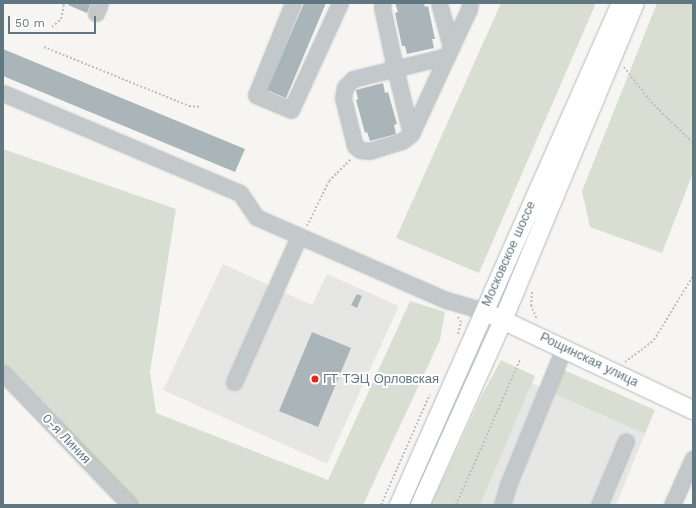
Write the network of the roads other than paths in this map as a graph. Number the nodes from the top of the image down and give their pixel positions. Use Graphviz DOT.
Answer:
graph roads {
  1 [pos="293,3"];
  2 [pos="340,3"];
  3 [pos="383,3"];
  4 [pos="439,3"];
  5 [pos="470,3"];
  6 [pos="621,3"];
  7 [pos="635,3"];
  8 [pos="449,51"];
  9 [pos="395,68"];
  10 [pos="3,93"];
  11 [pos="412,134"];
  12 [pos="301,236"];
  13 [pos="484,311"];
  14 [pos="503,320"];
  15 [pos="564,348"];
  16 [pos="3,373"];
  17 [pos="234,382"];
  18 [pos="693,410"];
  19 [pos="626,441"];
  20 [pos="693,458"];
  21 [pos="130,505"];
  22 [pos="399,505"];
  23 [pos="420,505"];
  24 [pos="502,505"];
  25 [pos="599,505"];
  26 [pos="672,505"];
  1 -- 2 [label="lane"];
  3 -- 9 [label="lane"];
  4 -- 8 [label="lane"];
  5 -- 8 [label="lane"];
  6 -- 13 [label="main road, Московское шоссе"];
  7 -- 14 [label="main road, Московское шоссе"];
  8 -- 9 [label="lane"];
  8 -- 11 [label="lane"];
  9 -- 11 [label="lane"];
  9 -- 11 [label="lane"];
  10 -- 12 [label="lane"];
  12 -- 13 [label="lane"];
  12 -- 17 [label="lane"];
  13 -- 14 [label="main road, Рощинская улица"];
  13 -- 22 [label="main road, Московское шоссе"];
  14 -- 15 [label="main road, Рощинская улица"];
  14 -- 23 [label="main road, Московское шоссе"];
  15 -- 18 [label="main road, Рощинская улица"];
  15 -- 24 [label="lane"];
  16 -- 21 [label="lane, 0-я Линия"];
  19 -- 25 [label="lane"];
  20 -- 26 [label="lane"];
}
